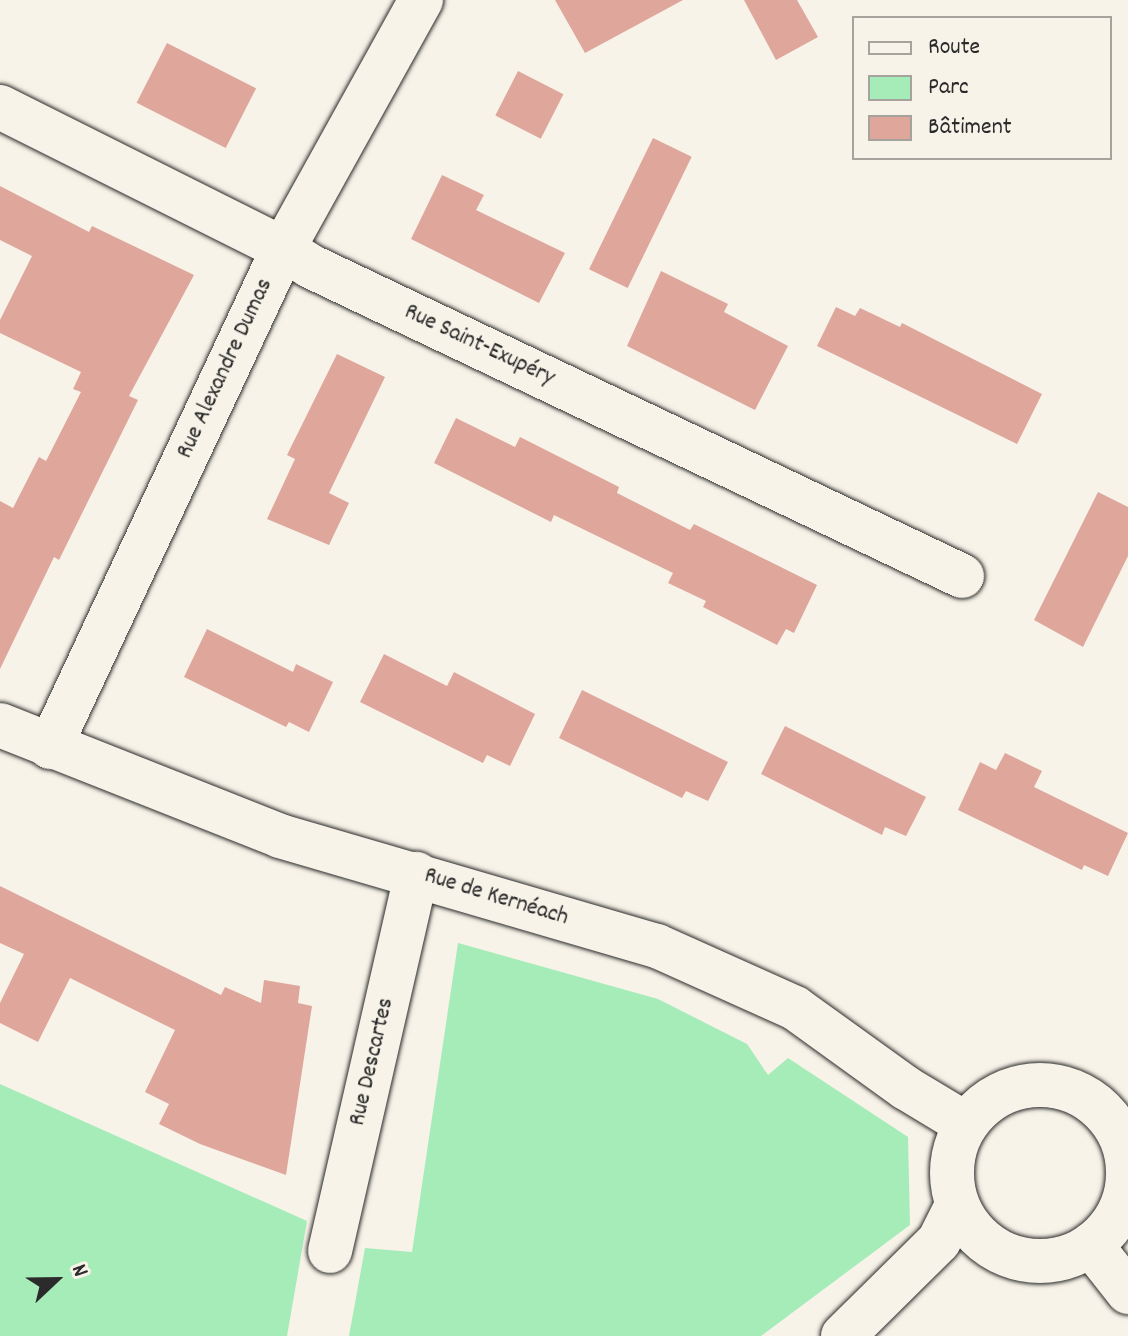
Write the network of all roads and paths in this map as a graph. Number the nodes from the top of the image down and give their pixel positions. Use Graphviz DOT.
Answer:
graph roads {
  1 [pos="421,0"];
  2 [pos="0,107"];
  3 [pos="283,249"];
  4 [pos="962,576"];
  5 [pos="0,725"];
  6 [pos="50,747"];
  7 [pos="416,874"];
  8 [pos="1119,1110"];
  9 [pos="966,1124"];
  10 [pos="957,1205"];
  11 [pos="1091,1245"];
  12 [pos="994,1249"];
  13 [pos="330,1251"];
  14 [pos="1128,1292"];
  15 [pos="843,1336"];
  16 [pos="877,1336"];
  1 -- 3 [label="street, Rue Alexandre Dumas"];
  2 -- 3 [label="street, Rue Saint-Exupéry"];
  3 -- 4 [label="street, Rue Saint-Exupéry"];
  3 -- 6 [label="street, Rue Alexandre Dumas"];
  5 -- 6 [label="street, Rue de Kernéach"];
  6 -- 7 [label="street, Rue de Kernéach"];
  7 -- 9 [label="street, Rue de Kernéach"];
  7 -- 13 [label="street, Rue Descartes"];
  8 -- 9 [label="street"];
  8 -- 11 [label="street"];
  9 -- 10 [label="street"];
  10 -- 12 [label="street"];
  10 -- 15 [label="street"];
  11 -- 12 [label="street"];
  11 -- 14 [label="street"];
  12 -- 16 [label="street"];
}
